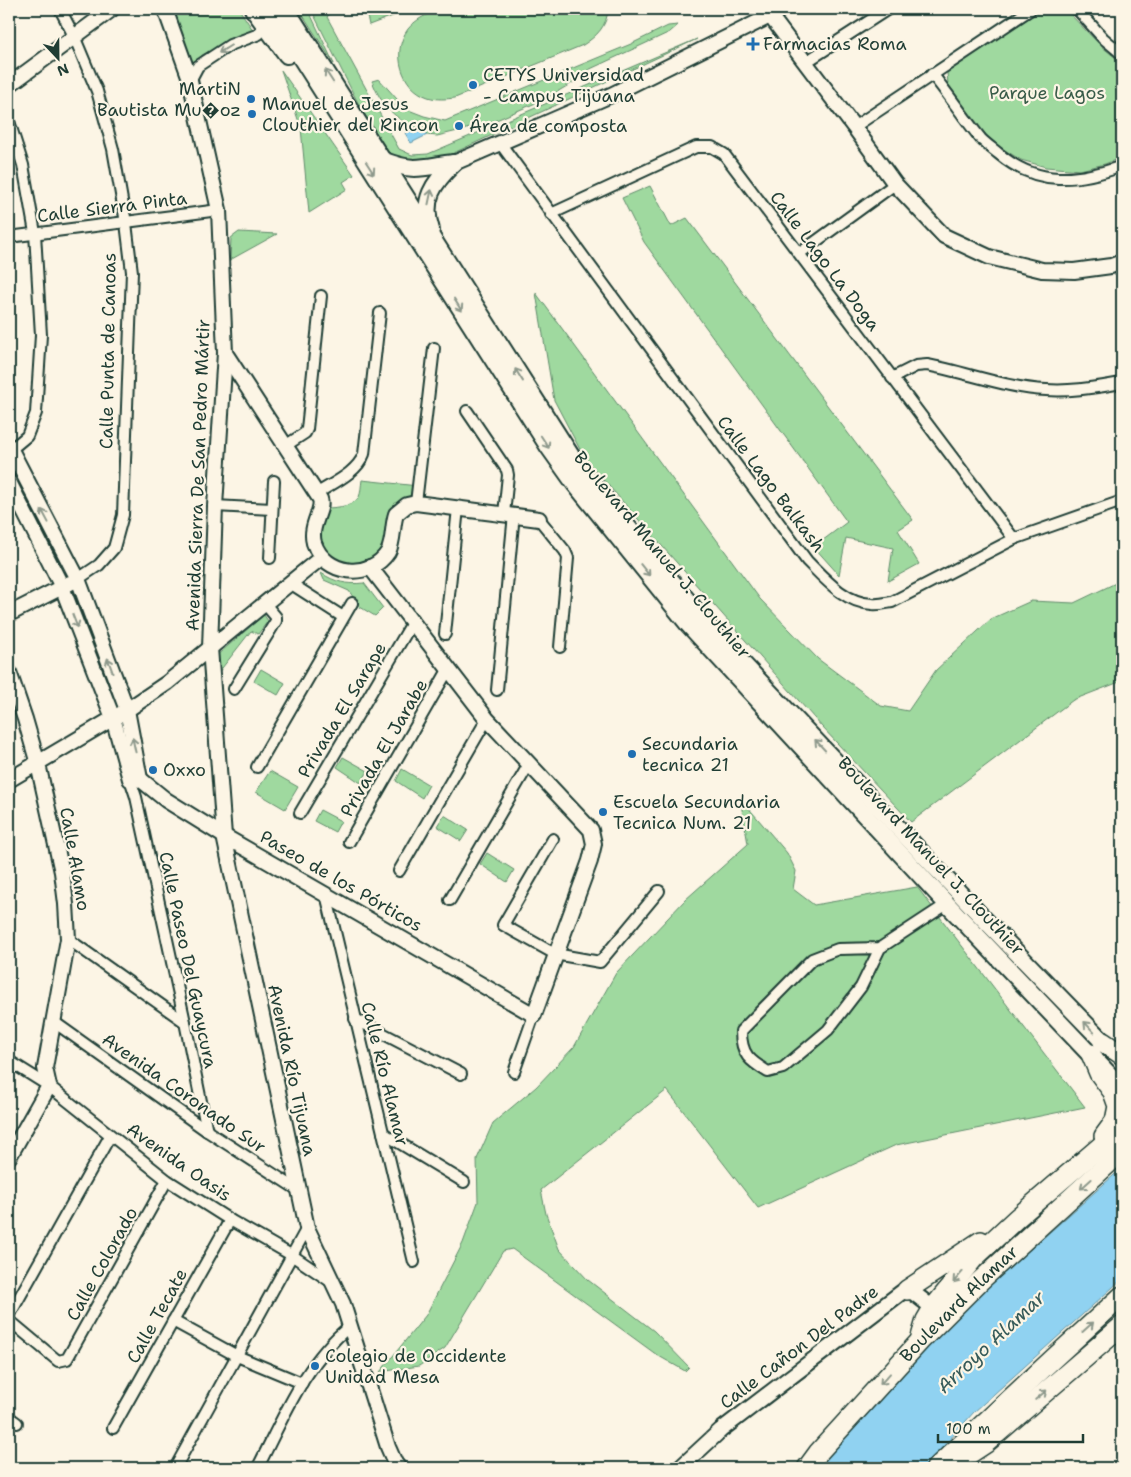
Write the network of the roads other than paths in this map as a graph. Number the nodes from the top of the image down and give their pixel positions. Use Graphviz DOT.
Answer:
graph roads {
  1 [pos="60,9"];
  2 [pos="112,9"];
  3 [pos="165,9"];
  4 [pos="253,9"];
  5 [pos="286,9"];
  6 [pos="888,9"];
  7 [pos="1032,9"];
  8 [pos="1077,9"];
  9 [pos="772,11"];
  10 [pos="267,16"];
  11 [pos="74,36"];
  12 [pos="1122,54"];
  13 [pos="806,62"];
  14 [pos="932,74"];
  15 [pos="190,81"];
  16 [pos="9,85"];
  17 [pos="9,121"];
  18 [pos="854,126"];
  19 [pos="500,143"];
  20 [pos="382,160"];
  21 [pos="454,163"];
  22 [pos="1122,166"];
  23 [pos="895,184"];
  24 [pos="219,210"];
  25 [pos="551,214"];
  26 [pos="126,223"];
  27 [pos="35,233"];
  28 [pos="9,237"];
  29 [pos="434,240"];
  30 [pos="800,253"];
  31 [pos="1122,262"];
  32 [pos="321,296"];
  33 [pos="380,313"];
  34 [pos="434,348"];
  35 [pos="225,353"];
  36 [pos="892,378"];
  37 [pos="1122,384"];
  38 [pos="467,412"];
  39 [pos="285,446"];
  40 [pos="9,449"];
  41 [pos="274,480"];
  42 [pos="9,482"];
  43 [pos="316,494"];
  44 [pos="1122,501"];
  45 [pos="416,503"];
  46 [pos="14,506"];
  47 [pos="215,506"];
  48 [pos="458,508"];
  49 [pos="272,509"];
  50 [pos="509,514"];
  51 [pos="539,518"];
  52 [pos="1014,539"];
  53 [pos="322,557"];
  54 [pos="270,558"];
  55 [pos="370,567"];
  56 [pos="78,579"];
  57 [pos="290,583"];
  58 [pos="62,587"];
  59 [pos="352,603"];
  60 [pos="265,604"];
  61 [pos="9,614"];
  62 [pos="343,617"];
  63 [pos="412,623"];
  64 [pos="445,634"];
  65 [pos="560,647"];
  66 [pos="210,648"];
  67 [pos="448,670"];
  68 [pos="9,672"];
  69 [pos="234,689"];
  70 [pos="497,690"];
  71 [pos="127,710"];
  72 [pos="113,718"];
  73 [pos="487,719"];
  74 [pos="38,764"];
  75 [pos="529,764"];
  76 [pos="256,767"];
  77 [pos="135,779"];
  78 [pos="9,780"];
  79 [pos="300,813"];
  80 [pos="224,836"];
  81 [pos="553,839"];
  82 [pos="349,842"];
  83 [pos="399,871"];
  84 [pos="658,891"];
  85 [pos="326,894"];
  86 [pos="450,900"];
  87 [pos="947,904"];
  88 [pos="68,939"];
  89 [pos="880,948"];
  90 [pos="555,954"];
  91 [pos="534,1015"];
  92 [pos="356,1020"];
  93 [pos="54,1022"];
  94 [pos="185,1022"];
  95 [pos="1097,1048"];
  96 [pos="1122,1054"];
  97 [pos="9,1061"];
  98 [pos="1122,1063"];
  99 [pos="514,1072"];
  100 [pos="461,1074"];
  101 [pos="49,1086"];
  102 [pos="1122,1088"];
  103 [pos="1122,1128"];
  104 [pos="207,1131"];
  105 [pos="383,1133"];
  106 [pos="110,1136"];
  107 [pos="1100,1148"];
  108 [pos="1122,1151"];
  109 [pos="9,1157"];
  110 [pos="167,1180"];
  111 [pos="464,1182"];
  112 [pos="298,1190"];
  113 [pos="1018,1218"];
  114 [pos="230,1220"];
  115 [pos="307,1228"];
  116 [pos="293,1256"];
  117 [pos="414,1262"];
  118 [pos="335,1285"];
  119 [pos="907,1290"];
  120 [pos="1122,1296"];
  121 [pos="939,1312"];
  122 [pos="9,1318"];
  123 [pos="173,1321"];
  124 [pos="350,1326"];
  125 [pos="1122,1326"];
  126 [pos="237,1356"];
  127 [pos="302,1382"];
  128 [pos="113,1428"];
  129 [pos="258,1467"];
  130 [pos="175,1468"];
  131 [pos="399,1468"];
  132 [pos="680,1468"];
  133 [pos="806,1468"];
  134 [pos="936,1468"];
  135 [pos="948,1468"];
  1 -- 11 [label="street, Calle Punta de Canoas"];
  2 -- 11 [label="street"];
  3 -- 15 [label="street, Avenida Sierra De San Pedro Mártir"];
  4 -- 10 [label="main road, Boulevard Manuel J. Clouthier"];
  20 -- 5 [label="main road, Boulevard Manuel J. Clouthier, one-way"];
  6 -- 13 [label="street"];
  7 -- 14 [label="street"];
  8 -- 12 [label="street"];
  9 -- 13 [label="street"];
  9 -- 19 [label="street"];
  10 -- 15 [label="street, one-way"];
  10 -- 87 [label="main road, Boulevard Manuel J. Clouthier, one-way"];
  11 -- 16 [label="street"];
  11 -- 26 [label="street, Calle Punta de Canoas"];
  13 -- 18 [label="street"];
  14 -- 18 [label="street"];
  14 -- 22 [label="street"];
  15 -- 24 [label="street, Avenida Sierra De San Pedro Mártir"];
  17 -- 27 [label="street"];
  18 -- 23 [label="street"];
  19 -- 21 [label="street"];
  19 -- 25 [label="street, Calle Lago Balkash"];
  20 -- 21 [label="main road"];
  20 -- 29 [label="main road, Boulevard Manuel J. Clouthier"];
  29 -- 21 [label="main road, one-way"];
  23 -- 30 [label="street"];
  23 -- 31 [label="street"];
  24 -- 26 [label="street, Calle Sierra Pinta"];
  24 -- 35 [label="street, Avenida Sierra De San Pedro Mártir"];
  25 -- 30 [label="street, Calle Lago La Doga"];
  25 -- 52 [label="street, Calle Lago Balkash"];
  26 -- 27 [label="street, Calle Sierra Pinta"];
  26 -- 56 [label="street, Calle Punta de Canoas"];
  27 -- 28 [label="street, Calle Sierra Pinta"];
  27 -- 40 [label="street"];
  95 -- 29 [label="main road, Boulevard Manuel J. Clouthier, one-way"];
  30 -- 36 [label="street, Calle Lago La Doga"];
  32 -- 39 [label="street"];
  33 -- 43 [label="street"];
  34 -- 45 [label="street"];
  35 -- 39 [label="street"];
  35 -- 47 [label="street, Avenida Sierra De San Pedro Mártir"];
  36 -- 37 [label="street"];
  36 -- 52 [label="street, Calle Lago La Doga"];
  38 -- 50 [label="street"];
  39 -- 43 [label="street"];
  56 -- 40 [label="street, one-way"];
  41 -- 49 [label="street"];
  42 -- 46 [label="street"];
  43 -- 53 [label="street"];
  44 -- 52 [label="street, Calle Lago Balkash"];
  45 -- 48 [label="street"];
  45 -- 55 [label="street"];
  46 -- 58 [label="street"];
  47 -- 49 [label="street"];
  47 -- 66 [label="street, Avenida Sierra De San Pedro Mártir"];
  48 -- 50 [label="street"];
  48 -- 64 [label="street"];
  49 -- 54 [label="street"];
  50 -- 51 [label="street"];
  50 -- 70 [label="street"];
  51 -- 65 [label="street"];
  53 -- 55 [label="street"];
  53 -- 57 [label="street"];
  55 -- 63 [label="street"];
  56 -- 58 [label="street, Calle Punta de Canoas"];
  71 -- 56 [label="street, one-way"];
  57 -- 60 [label="street"];
  57 -- 62 [label="street"];
  58 -- 61 [label="street, Calle Punta de Canoas"];
  58 -- 72 [label="street, one-way"];
  59 -- 62 [label="street"];
  60 -- 66 [label="street"];
  60 -- 69 [label="street"];
  62 -- 76 [label="street"];
  63 -- 67 [label="street"];
  63 -- 79 [label="street, Privada El Sarape"];
  66 -- 71 [label="street, Avenida Sierra De San Pedro Mártir"];
  66 -- 80 [label="street, Avenida Río Tijuana"];
  67 -- 73 [label="street"];
  67 -- 82 [label="street, Privada El Jarabe"];
  68 -- 74 [label="street, Calle Alamo"];
  71 -- 72 [label="street, Avenida Sierra De San Pedro Mártir"];
  77 -- 71 [label="street, one-way"];
  72 -- 74 [label="street, Avenida Sierra De San Pedro Mártir"];
  72 -- 77 [label="street"];
  73 -- 75 [label="street"];
  73 -- 83 [label="street"];
  74 -- 78 [label="street, Avenida Sierra De San Pedro Mártir"];
  74 -- 88 [label="street, Calle Alamo"];
  75 -- 86 [label="street"];
  75 -- 90 [label="street"];
  77 -- 80 [label="street, Paseo de los Pórticos"];
  77 -- 94 [label="street, Calle Paseo Del Guaycura"];
  80 -- 85 [label="street, Paseo de los Pórticos"];
  80 -- 112 [label="street, Avenida Río Tijuana"];
  81 -- 90 [label="street"];
  84 -- 90 [label="street"];
  85 -- 91 [label="street, Paseo de los Pórticos"];
  85 -- 92 [label="street, Calle Río Alamar"];
  87 -- 89 [label="street"];
  87 -- 95 [label="main road, Boulevard Manuel J. Clouthier"];
  88 -- 93 [label="street, Calle Alamo"];
  88 -- 94 [label="street"];
  89 -- 89 [label="street"];
  90 -- 91 [label="street"];
  91 -- 99 [label="street"];
  92 -- 100 [label="street"];
  92 -- 105 [label="street, Calle Río Alamar"];
  93 -- 101 [label="street, Calle Alamo"];
  93 -- 104 [label="street, Avenida Coronado Sur"];
  94 -- 104 [label="street, Calle Paseo Del Guaycura"];
  95 -- 96 [label="highway"];
  95 -- 98 [label="main road, Boulevard Manuel J. Clouthier"];
  95 -- 102 [label="main road, Boulevard Manuel J. Clouthier"];
  95 -- 107 [label="highway"];
  97 -- 101 [label="street, Avenida Oasis"];
  101 -- 106 [label="street, Avenida Oasis"];
  101 -- 109 [label="street"];
  103 -- 107 [label="highway"];
  104 -- 112 [label="street, Avenida Coronado Sur"];
  105 -- 111 [label="street"];
  105 -- 117 [label="street, Calle Río Alamar"];
  106 -- 110 [label="street, Avenida Oasis"];
  106 -- 122 [label="street"];
  107 -- 113 [label="highway"];
  108 -- 121 [label="highway, Boulevard Alamar, one-way"];
  110 -- 114 [label="street, Avenida Oasis"];
  110 -- 122 [label="street, Calle Colorado"];
  112 -- 115 [label="street, Avenida Río Tijuana"];
  113 -- 119 [label="highway"];
  113 -- 121 [label="highway, one-way"];
  114 -- 116 [label="street, Avenida Oasis"];
  114 -- 123 [label="street, Calle Tecate"];
  115 -- 116 [label="street"];
  115 -- 118 [label="street"];
  116 -- 118 [label="street, Avenida Oasis"];
  116 -- 126 [label="street"];
  118 -- 124 [label="street"];
  119 -- 121 [label="street, Calle Cañon Del Padre"];
  119 -- 132 [label="street, Calle Cañon Del Padre"];
  134 -- 120 [label="highway, one-way"];
  121 -- 133 [label="highway, Boulevard Alamar, one-way"];
  123 -- 126 [label="street"];
  123 -- 128 [label="street, Calle Tecate"];
  124 -- 127 [label="street"];
  124 -- 131 [label="street"];
  135 -- 125 [label="highway, one-way"];
  126 -- 127 [label="street"];
  126 -- 130 [label="street"];
  127 -- 129 [label="street"];
}
